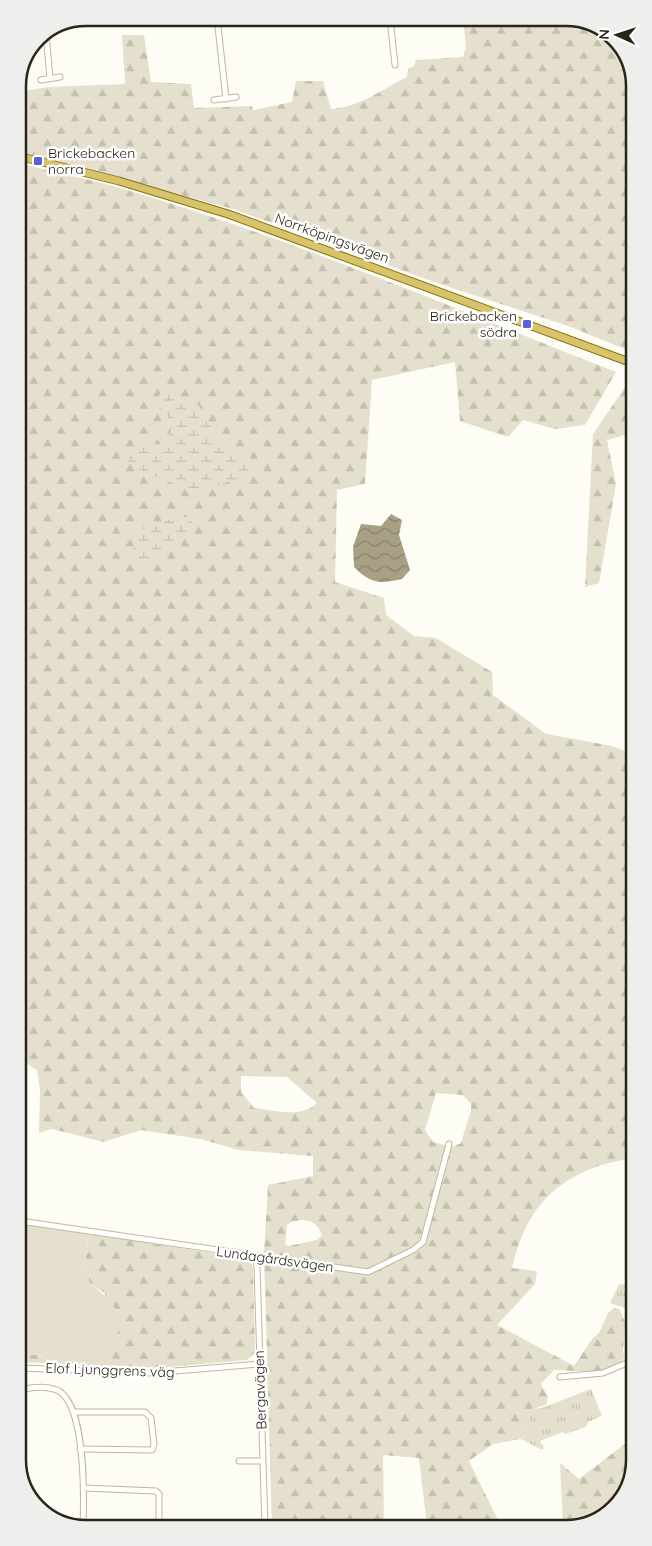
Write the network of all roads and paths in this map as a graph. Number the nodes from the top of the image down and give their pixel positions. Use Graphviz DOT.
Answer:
graph roads {
  1 [pos="218,26"];
  2 [pos="391,26"];
  3 [pos="47,42"];
  4 [pos="395,65"];
  5 [pos="60,77"];
  6 [pos="50,78"];
  7 [pos="41,80"];
  8 [pos="236,97"];
  9 [pos="226,99"];
  10 [pos="214,100"];
  11 [pos="26,158"];
  12 [pos="626,361"];
  13 [pos="449,1144"];
  14 [pos="26,1222"];
  15 [pos="250,1256"];
  16 [pos="626,1363"];
  17 [pos="259,1364"];
  18 [pos="26,1368"];
  19 [pos="560,1376"];
  20 [pos="26,1389"];
  21 [pos="157,1411"];
  22 [pos="74,1412"];
  23 [pos="150,1415"];
  24 [pos="80,1449"];
  25 [pos="262,1461"];
  26 [pos="239,1462"];
  27 [pos="84,1488"];
  28 [pos="83,1520"];
  29 [pos="159,1520"];
  30 [pos="264,1520"];
  1 -- 9 [label="street"];
  2 -- 4 [label="street"];
  3 -- 6 [label="street"];
  5 -- 6 [label="street"];
  6 -- 7 [label="street"];
  8 -- 9 [label="street"];
  9 -- 10 [label="street"];
  11 -- 12 [label="main road, Norrköpingsvägen"];
  13 -- 15 [label="street, Lundagårdsvägen"];
  14 -- 15 [label="street, Lundagårdsvägen"];
  15 -- 17 [label="street, Bergavägen"];
  16 -- 19 [label="street"];
  17 -- 18 [label="street, Elof Ljunggrens väg"];
  17 -- 25 [label="street, Bergavägen"];
  20 -- 22 [label="street"];
  21 -- 23 [label="street"];
  22 -- 23 [label="street"];
  22 -- 24 [label="street"];
  23 -- 24 [label="street"];
  24 -- 27 [label="street"];
  25 -- 26 [label="street"];
  25 -- 30 [label="street, Bergavägen"];
  27 -- 28 [label="street"];
  27 -- 29 [label="street"];
}
